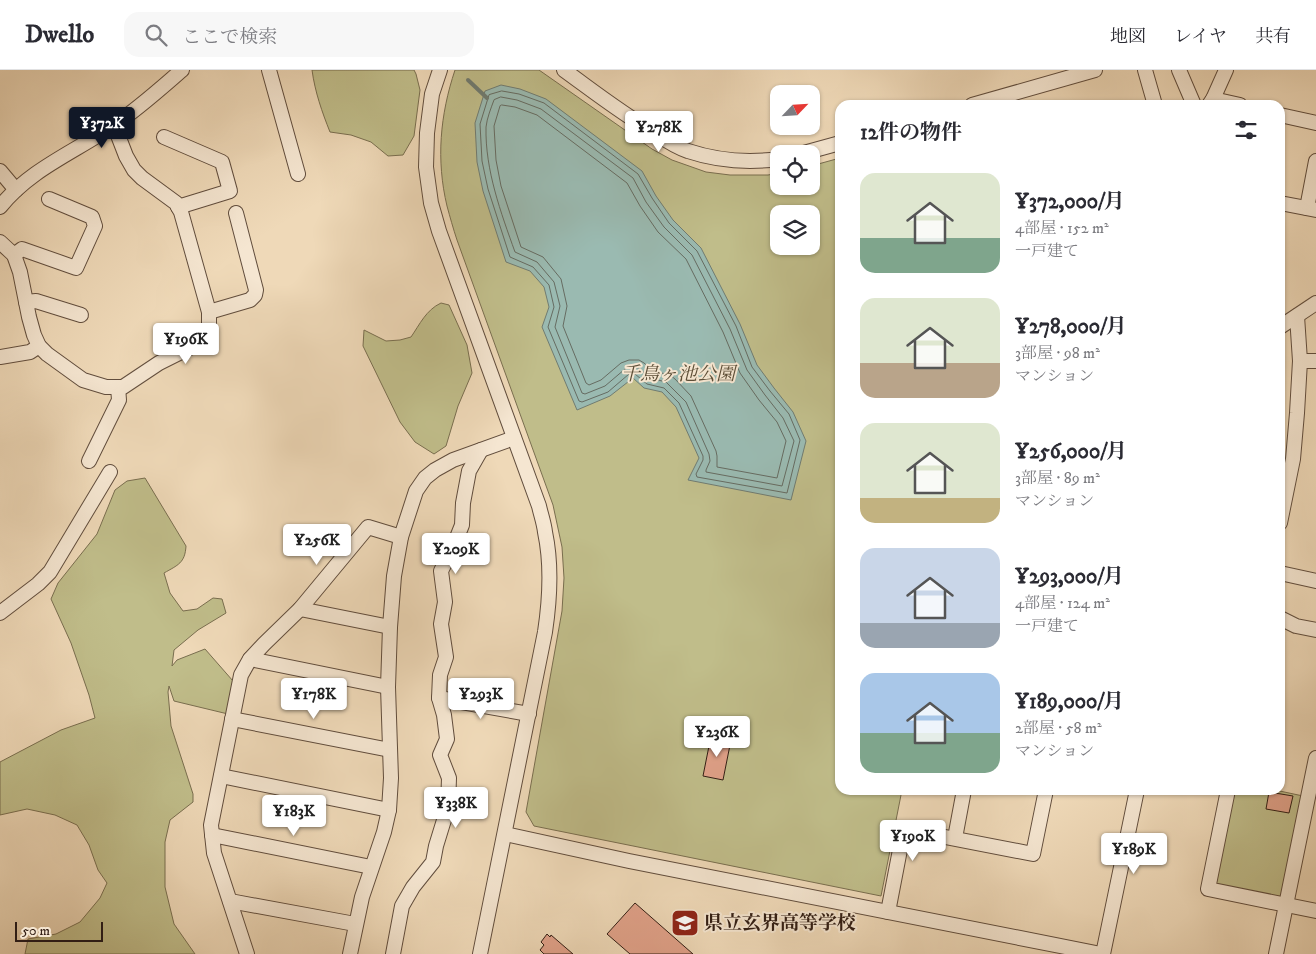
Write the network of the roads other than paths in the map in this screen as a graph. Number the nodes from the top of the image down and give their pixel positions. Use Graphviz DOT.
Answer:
graph roads {
  1 [pos="182,70"];
  2 [pos="269,70"];
  3 [pos="440,70"];
  4 [pos="564,70"];
  5 [pos="1095,70"];
  6 [pos="1145,70"];
  7 [pos="1179,70"];
  8 [pos="1226,70"];
  9 [pos="990,100"];
  10 [pos="1154,100"];
  11 [pos="1192,100"];
  12 [pos="1212,100"];
  13 [pos="1285,116"];
  14 [pos="1316,123"];
  15 [pos="114,125"];
  16 [pos="164,138"];
  17 [pos="835,144"];
  18 [pos="820,148"];
  19 [pos="770,160"];
  20 [pos="1316,162"];
  21 [pos="0,171"];
  22 [pos="298,174"];
  23 [pos="16,190"];
  24 [pos="49,199"];
  25 [pos="1285,203"];
  26 [pos="0,207"];
  27 [pos="178,207"];
  28 [pos="1311,209"];
  29 [pos="236,213"];
  30 [pos="0,242"];
  31 [pos="14,255"];
  32 [pos="26,302"];
  33 [pos="1316,303"];
  34 [pos="209,312"];
  35 [pos="81,315"];
  36 [pos="1297,316"];
  37 [pos="1285,324"];
  38 [pos="39,346"];
  39 [pos="0,356"];
  40 [pos="1300,361"];
  41 [pos="1316,361"];
  42 [pos="118,387"];
  43 [pos="514,438"];
  44 [pos="481,450"];
  45 [pos="89,461"];
  46 [pos="110,472"];
  47 [pos="1285,499"];
  48 [pos="402,537"];
  49 [pos="1285,574"];
  50 [pos="1316,581"];
  51 [pos="300,610"];
  52 [pos="0,613"];
  53 [pos="1285,620"];
  54 [pos="390,627"];
  55 [pos="1316,630"];
  56 [pos="250,659"];
  57 [pos="388,687"];
  58 [pos="439,698"];
  59 [pos="529,714"];
  60 [pos="232,719"];
  61 [pos="390,750"];
  62 [pos="1316,758"];
  63 [pos="221,776"];
  64 [pos="963,795"];
  65 [pos="1045,795"];
  66 [pos="1136,795"];
  67 [pos="1227,795"];
  68 [pos="389,810"];
  69 [pos="505,834"];
  70 [pos="212,835"];
  71 [pos="955,838"];
  72 [pos="371,867"];
  73 [pos="230,901"];
  74 [pos="1286,906"];
  75 [pos="1316,911"];
  76 [pos="888,912"];
  77 [pos="355,924"];
  78 [pos="247,954"];
  79 [pos="350,954"];
  80 [pos="393,954"];
  81 [pos="480,954"];
  82 [pos="1102,954"];
  83 [pos="1276,954"];
  1 -- 15 [label="street"];
  2 -- 22 [label="street"];
  3 -- 43 [label="street"];
  4 -- 19 [label="street"];
  5 -- 9 [label="street"];
  6 -- 10 [label="street"];
  7 -- 11 [label="street"];
  8 -- 12 [label="street"];
  13 -- 14 [label="street"];
  15 -- 23 [label="street"];
  15 -- 27 [label="street"];
  16 -- 27 [label="street"];
  17 -- 18 [label="street"];
  20 -- 28 [label="street"];
  21 -- 23 [label="street"];
  23 -- 26 [label="street"];
  24 -- 31 [label="street"];
  25 -- 28 [label="street"];
  27 -- 34 [label="street"];
  29 -- 34 [label="street"];
  30 -- 31 [label="street"];
  31 -- 32 [label="street"];
  32 -- 35 [label="street"];
  32 -- 38 [label="street"];
  33 -- 36 [label="street"];
  34 -- 42 [label="street"];
  36 -- 37 [label="street"];
  36 -- 40 [label="street"];
  38 -- 39 [label="street"];
  38 -- 42 [label="street"];
  40 -- 41 [label="street"];
  40 -- 47 [label="street"];
  42 -- 45 [label="street"];
  43 -- 44 [label="street"];
  43 -- 59 [label="street"];
  44 -- 48 [label="street"];
  44 -- 58 [label="street"];
  46 -- 52 [label="street"];
  48 -- 51 [label="street"];
  48 -- 54 [label="street"];
  49 -- 50 [label="street"];
  51 -- 54 [label="street"];
  51 -- 56 [label="street"];
  53 -- 55 [label="street"];
  54 -- 57 [label="street"];
  56 -- 57 [label="street"];
  56 -- 60 [label="street"];
  57 -- 61 [label="street"];
  58 -- 59 [label="street"];
  58 -- 80 [label="street"];
  59 -- 69 [label="street"];
  60 -- 61 [label="street"];
  60 -- 63 [label="street"];
  61 -- 68 [label="street"];
  62 -- 74 [label="street"];
  63 -- 68 [label="street"];
  63 -- 70 [label="street"];
  64 -- 71 [label="street"];
  65 -- 71 [label="street"];
  66 -- 82 [label="street"];
  67 -- 74 [label="street"];
  68 -- 72 [label="street"];
  69 -- 76 [label="street"];
  69 -- 81 [label="street"];
  70 -- 72 [label="street"];
  70 -- 73 [label="street"];
  71 -- 76 [label="street"];
  72 -- 77 [label="street"];
  73 -- 77 [label="street"];
  73 -- 78 [label="street"];
  74 -- 75 [label="street"];
  74 -- 83 [label="street"];
  76 -- 82 [label="street"];
  77 -- 79 [label="street"];
}
